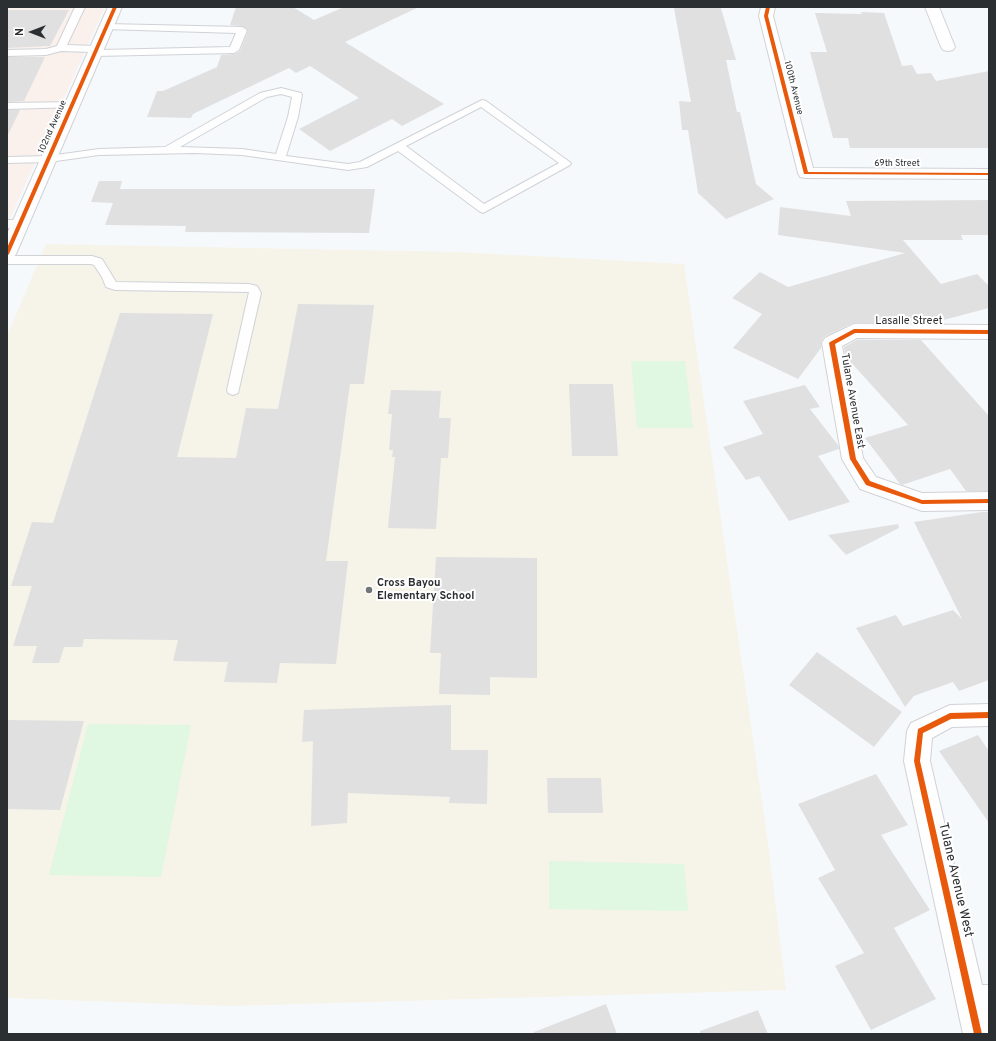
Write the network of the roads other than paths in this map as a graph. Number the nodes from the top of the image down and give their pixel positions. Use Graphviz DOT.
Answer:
graph roads {
  1 [pos="80,7"];
  2 [pos="115,7"];
  3 [pos="768,7"];
  4 [pos="932,7"];
  5 [pos="107,27"];
  6 [pos="948,47"];
  7 [pos="61,48"];
  8 [pos="96,51"];
  9 [pos="7,52"];
  10 [pos="73,105"];
  11 [pos="7,106"];
  12 [pos="399,146"];
  13 [pos="166,151"];
  14 [pos="280,158"];
  15 [pos="7,160"];
  16 [pos="49,160"];
  17 [pos="806,173"];
  18 [pos="989,174"];
  19 [pos="13,224"];
  20 [pos="8,251"];
  21 [pos="989,332"];
  22 [pos="832,343"];
  23 [pos="233,390"];
  24 [pos="989,501"];
  25 [pos="989,715"];
  26 [pos="980,1000"];
  27 [pos="978,1034"];
  1 -- 7 [label="lane"];
  2 -- 5 [label="street, 102nd Avenue"];
  3 -- 17 [label="street, 100th Avenue"];
  4 -- 6 [label="street"];
  5 -- 8 [label="street, 102nd Avenue"];
  5 -- 8 [label="lane"];
  7 -- 8 [label="lane"];
  7 -- 9 [label="lane"];
  8 -- 10 [label="street, 102nd Avenue"];
  10 -- 11 [label="lane"];
  10 -- 16 [label="street, 102nd Avenue"];
  12 -- 12 [label="lane"];
  12 -- 14 [label="lane"];
  13 -- 14 [label="lane"];
  13 -- 14 [label="lane"];
  13 -- 16 [label="lane"];
  15 -- 16 [label="lane"];
  16 -- 19 [label="street, 102nd Avenue"];
  17 -- 18 [label="street, 69th Street"];
  19 -- 20 [label="street, 102nd Avenue"];
  20 -- 23 [label="lane"];
  21 -- 22 [label="street, Lasalle Street"];
  22 -- 24 [label="street, Tulane Avenue East"];
  25 -- 26 [label="street, Tulane Avenue West"];
  26 -- 27 [label="street, Tulane Avenue West"];
}
